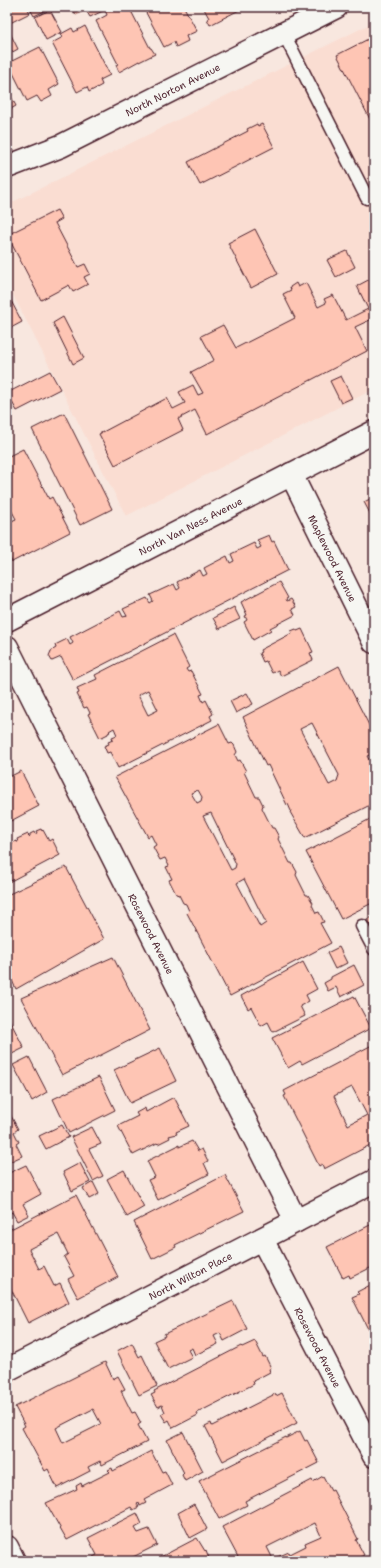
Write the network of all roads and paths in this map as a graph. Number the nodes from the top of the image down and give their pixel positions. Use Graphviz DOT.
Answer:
graph roads {
  1 [pos="336,7"];
  2 [pos="284,34"];
  3 [pos="7,167"];
  4 [pos="366,198"];
  5 [pos="374,432"];
  6 [pos="290,474"];
  7 [pos="7,620"];
  8 [pos="374,642"];
  9 [pos="7,647"];
  10 [pos="362,926"];
  11 [pos="374,949"];
  12 [pos="374,1181"];
  13 [pos="296,1221"];
  14 [pos="262,1239"];
  15 [pos="7,1370"];
  16 [pos="374,1456"];
  17 [pos="7,1547"];
  18 [pos="14,1561"];
  1 -- 2 [label="street, North Norton Avenue"];
  2 -- 3 [label="street, North Norton Avenue"];
  2 -- 4 [label="lane"];
  5 -- 6 [label="street, North Van Ness Avenue"];
  6 -- 7 [label="street, North Van Ness Avenue"];
  6 -- 8 [label="street, Maplewood Avenue"];
  9 -- 13 [label="street, Rosewood Avenue"];
  10 -- 11 [label="lane"];
  12 -- 13 [label="street, North Wilton Place"];
  13 -- 14 [label="street, North Wilton Place"];
  14 -- 15 [label="street, North Wilton Place"];
  14 -- 16 [label="street, Rosewood Avenue"];
  17 -- 18 [label="street"];
}
